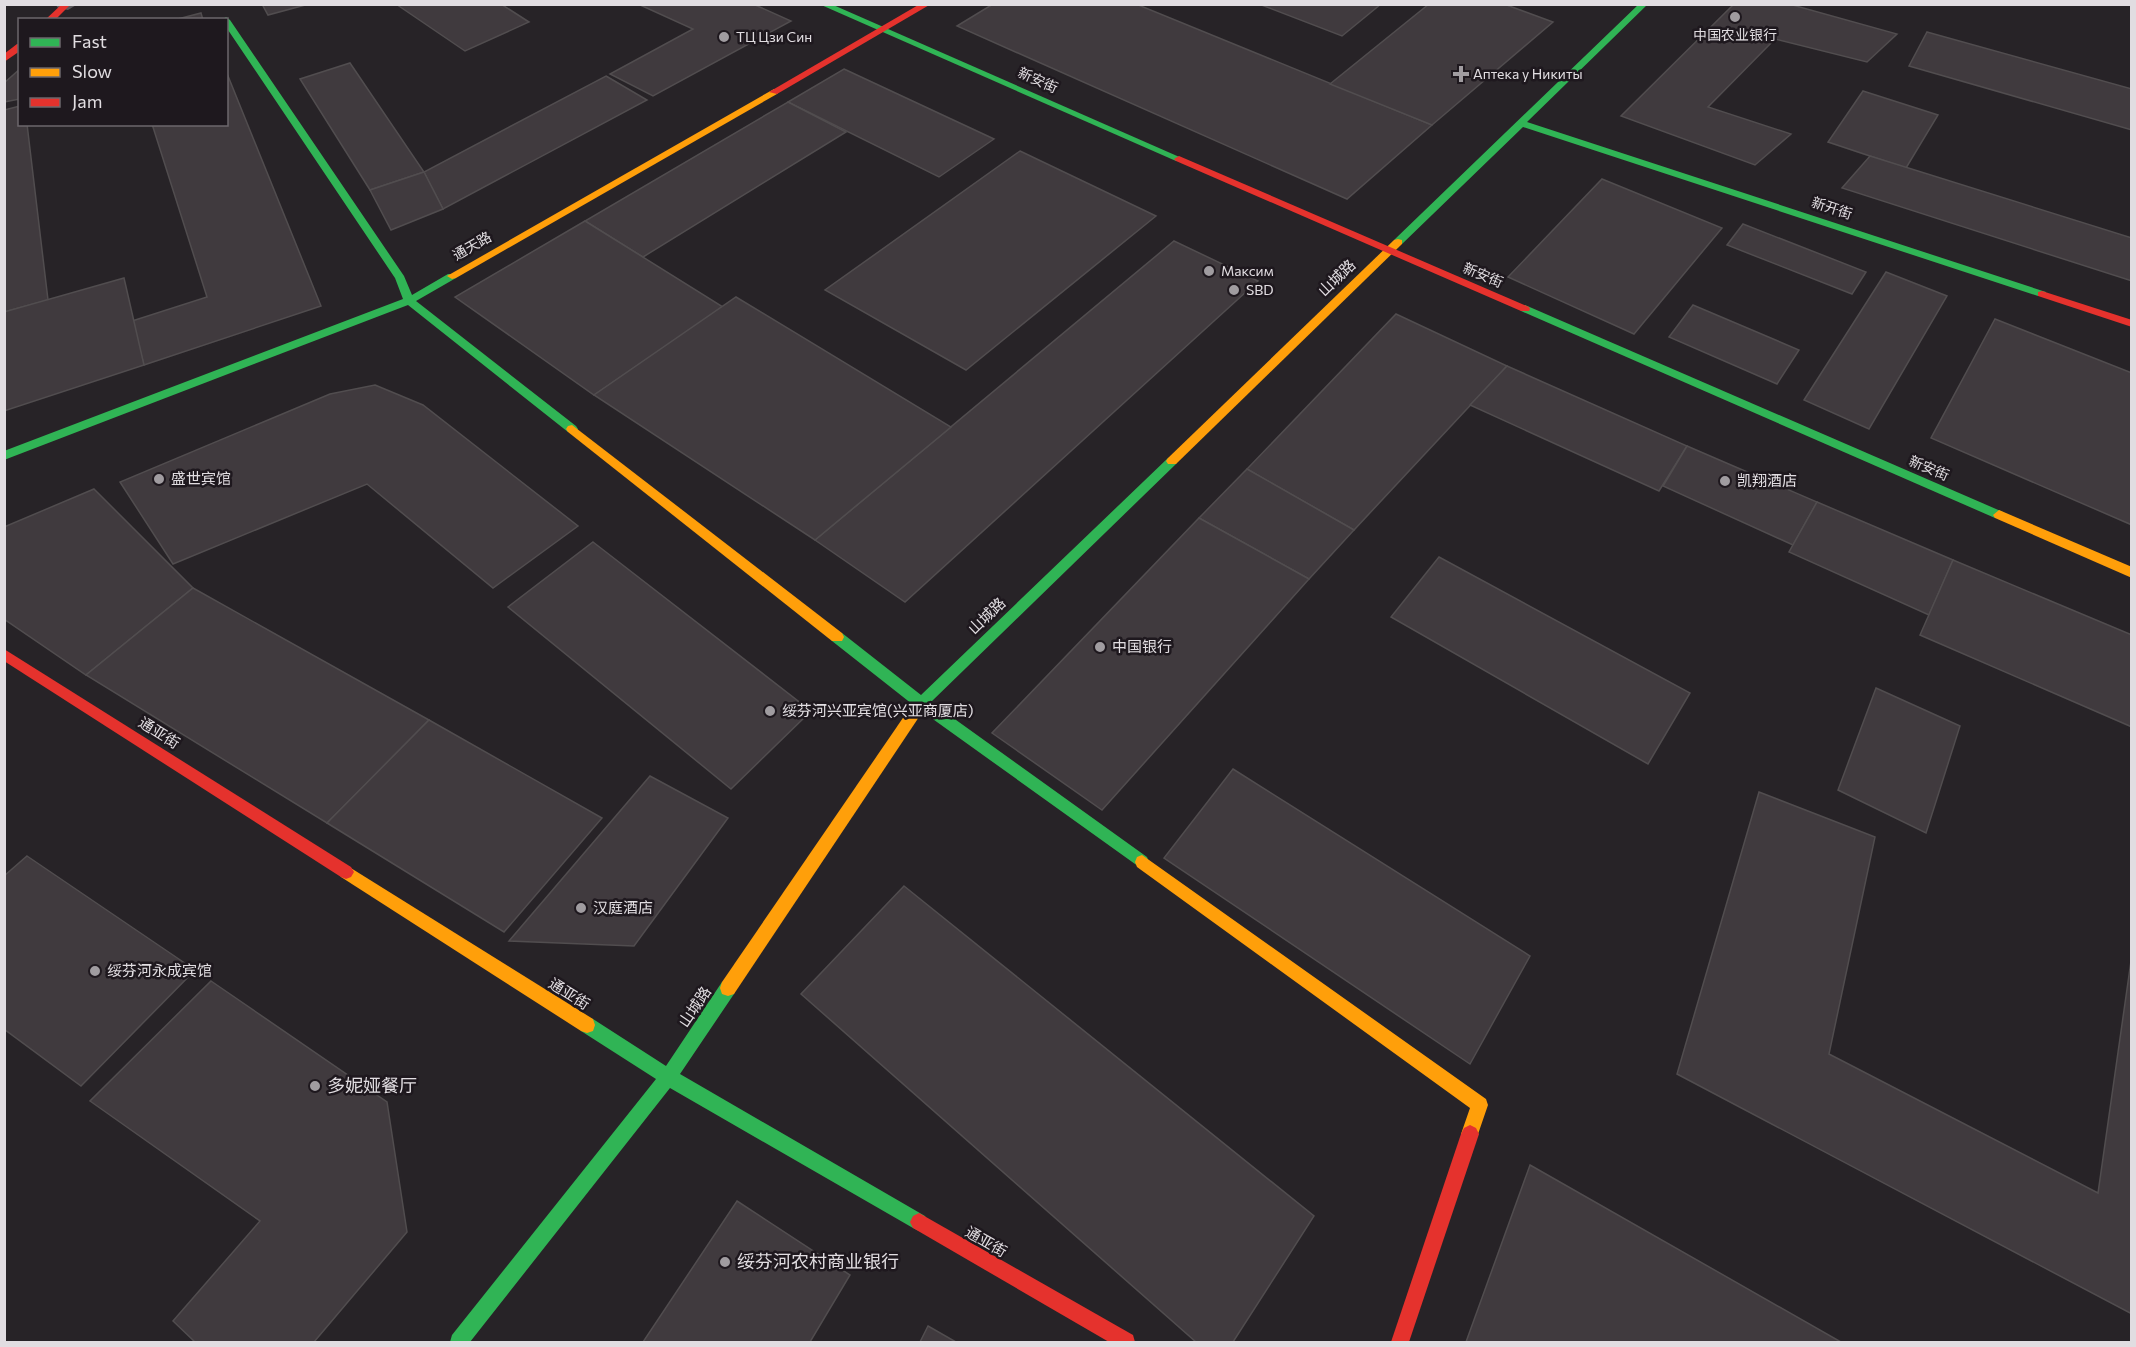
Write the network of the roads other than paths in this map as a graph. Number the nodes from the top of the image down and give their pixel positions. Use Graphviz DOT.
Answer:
graph roads {
  1 [pos="216,4"];
  2 [pos="823,4"];
  3 [pos="927,4"];
  4 [pos="1644,4"];
  5 [pos="66,5"];
  6 [pos="51,18"];
  7 [pos="225,18"];
  8 [pos="228,23"];
  9 [pos="883,30"];
  10 [pos="18,48"];
  11 [pos="4,59"];
  12 [pos="1521,123"];
  13 [pos="1388,252"];
  14 [pos="409,301"];
  15 [pos="2132,324"];
  16 [pos="4,456"];
  17 [pos="2132,573"];
  18 [pos="4,654"];
  19 [pos="921,703"];
  20 [pos="668,1077"];
  21 [pos="459,1342"];
  22 [pos="1126,1342"];
  23 [pos="1400,1342"];
  1 -- 7 [label="street"];
  2 -- 9 [label="street, 新安街"];
  3 -- 9 [label="street, 通天路"];
  4 -- 12 [label="street, 山城路"];
  5 -- 6 [label="street"];
  8 -- 14 [label="street"];
  9 -- 13 [label="street, 新安街"];
  9 -- 14 [label="street, 通天路"];
  10 -- 11 [label="street"];
  12 -- 13 [label="street, 山城路"];
  12 -- 15 [label="street, 新开街"];
  13 -- 17 [label="street, 新安街"];
  13 -- 19 [label="street, 山城路"];
  14 -- 16 [label="street, 通天路"];
  14 -- 19 [label="street"];
  18 -- 20 [label="street, 通亚街"];
  19 -- 20 [label="street, 山城路"];
  19 -- 23 [label="street"];
  20 -- 21 [label="street, 山城路"];
  20 -- 22 [label="street, 通亚街"];
}
